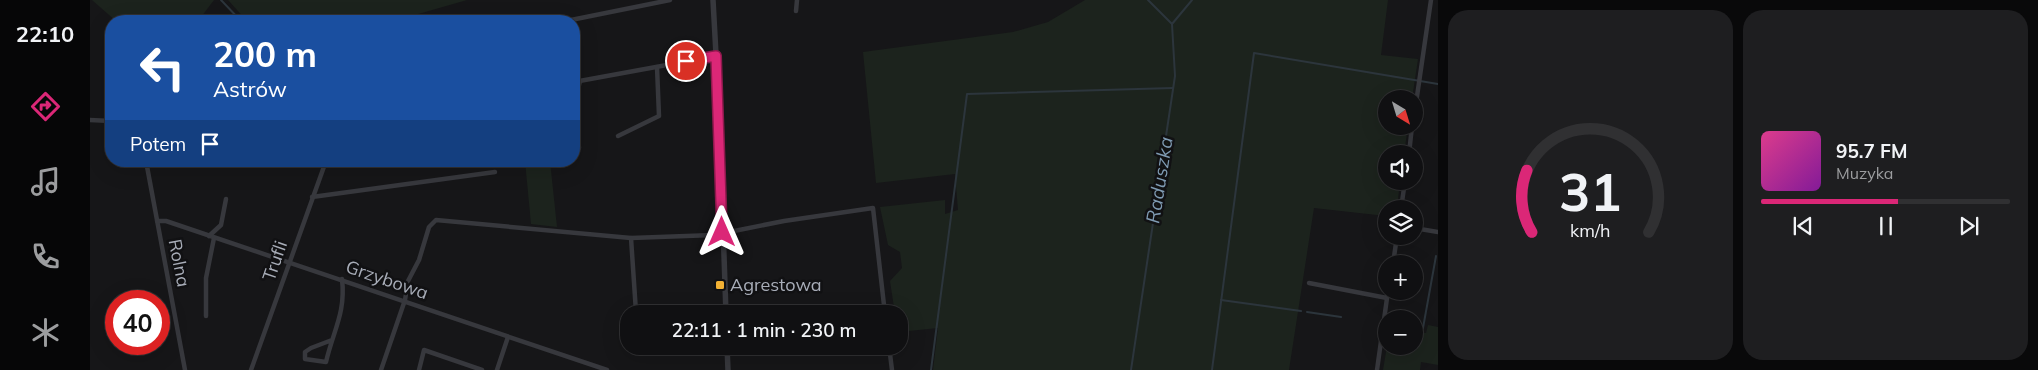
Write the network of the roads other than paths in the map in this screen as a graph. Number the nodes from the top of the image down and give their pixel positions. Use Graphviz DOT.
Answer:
graph roads {
  1 [pos="670,0"];
  2 [pos="713,0"];
  3 [pos="797,0"];
  4 [pos="1431,0"];
  5 [pos="796,11"];
  6 [pos="580,18"];
  7 [pos="716,56"];
  8 [pos="657,67"];
  9 [pos="580,81"];
  10 [pos="1418,90"];
  11 [pos="90,120"];
  12 [pos="105,121"];
  13 [pos="618,136"];
  14 [pos="147,167"];
  15 [pos="324,167"];
  16 [pos="496,172"];
  17 [pos="312,198"];
  18 [pos="226,199"];
  19 [pos="157,221"];
  20 [pos="221,224"];
  21 [pos="1423,230"];
  22 [pos="722,232"];
  23 [pos="1438,232"];
  24 [pos="211,237"];
  25 [pos="631,238"];
  26 [pos="226,241"];
  27 [pos="289,261"];
  28 [pos="342,279"];
  29 [pos="1309,283"];
  30 [pos="1378,296"];
  31 [pos="405,300"];
  32 [pos="1388,300"];
  33 [pos="636,305"];
  34 [pos="726,305"];
  35 [pos="884,305"];
  36 [pos="206,316"];
  37 [pos="508,337"];
  38 [pos="332,340"];
  39 [pos="727,355"];
  40 [pos="890,355"];
  41 [pos="593,368"];
  42 [pos="185,370"];
  43 [pos="251,370"];
  44 [pos="381,370"];
  45 [pos="419,370"];
  46 [pos="482,370"];
  47 [pos="497,370"];
  48 [pos="607,370"];
  49 [pos="728,370"];
  50 [pos="892,370"];
  51 [pos="1377,370"];
  1 -- 6 [label="street"];
  2 -- 7 [label="street"];
  3 -- 5 [label="street"];
  4 -- 10 [label="street"];
  7 -- 8 [label="street"];
  7 -- 22 [label="street"];
  8 -- 9 [label="street"];
  8 -- 13 [label="street"];
  11 -- 12 [label="street"];
  14 -- 19 [label="street, Rolna"];
  15 -- 17 [label="street, Trufli"];
  16 -- 17 [label="street"];
  17 -- 27 [label="street, Trufli"];
  18 -- 20 [label="street"];
  19 -- 24 [label="street, Grzybowa"];
  19 -- 42 [label="street, Rolna"];
  20 -- 24 [label="street"];
  20 -- 26 [label="street"];
  21 -- 23 [label="street"];
  22 -- 25 [label="street"];
  22 -- 34 [label="street"];
  22 -- 35 [label="street"];
  24 -- 26 [label="street, Grzybowa"];
  24 -- 36 [label="street"];
  25 -- 31 [label="street"];
  25 -- 33 [label="street"];
  26 -- 27 [label="street, Grzybowa"];
  27 -- 28 [label="street, Grzybowa"];
  27 -- 43 [label="street, Trufli"];
  28 -- 31 [label="street, Grzybowa"];
  28 -- 38 [label="street"];
  29 -- 30 [label="street"];
  31 -- 37 [label="street, Grzybowa"];
  31 -- 44 [label="street"];
  32 -- 51 [label="street"];
  37 -- 41 [label="street, Grzybowa"];
  37 -- 47 [label="street"];
  38 -- 38 [label="street"];
  39 -- 49 [label="street"];
  40 -- 50 [label="street"];
  41 -- 48 [label="street, Grzybowa"];
  45 -- 46 [label="street"];
}
